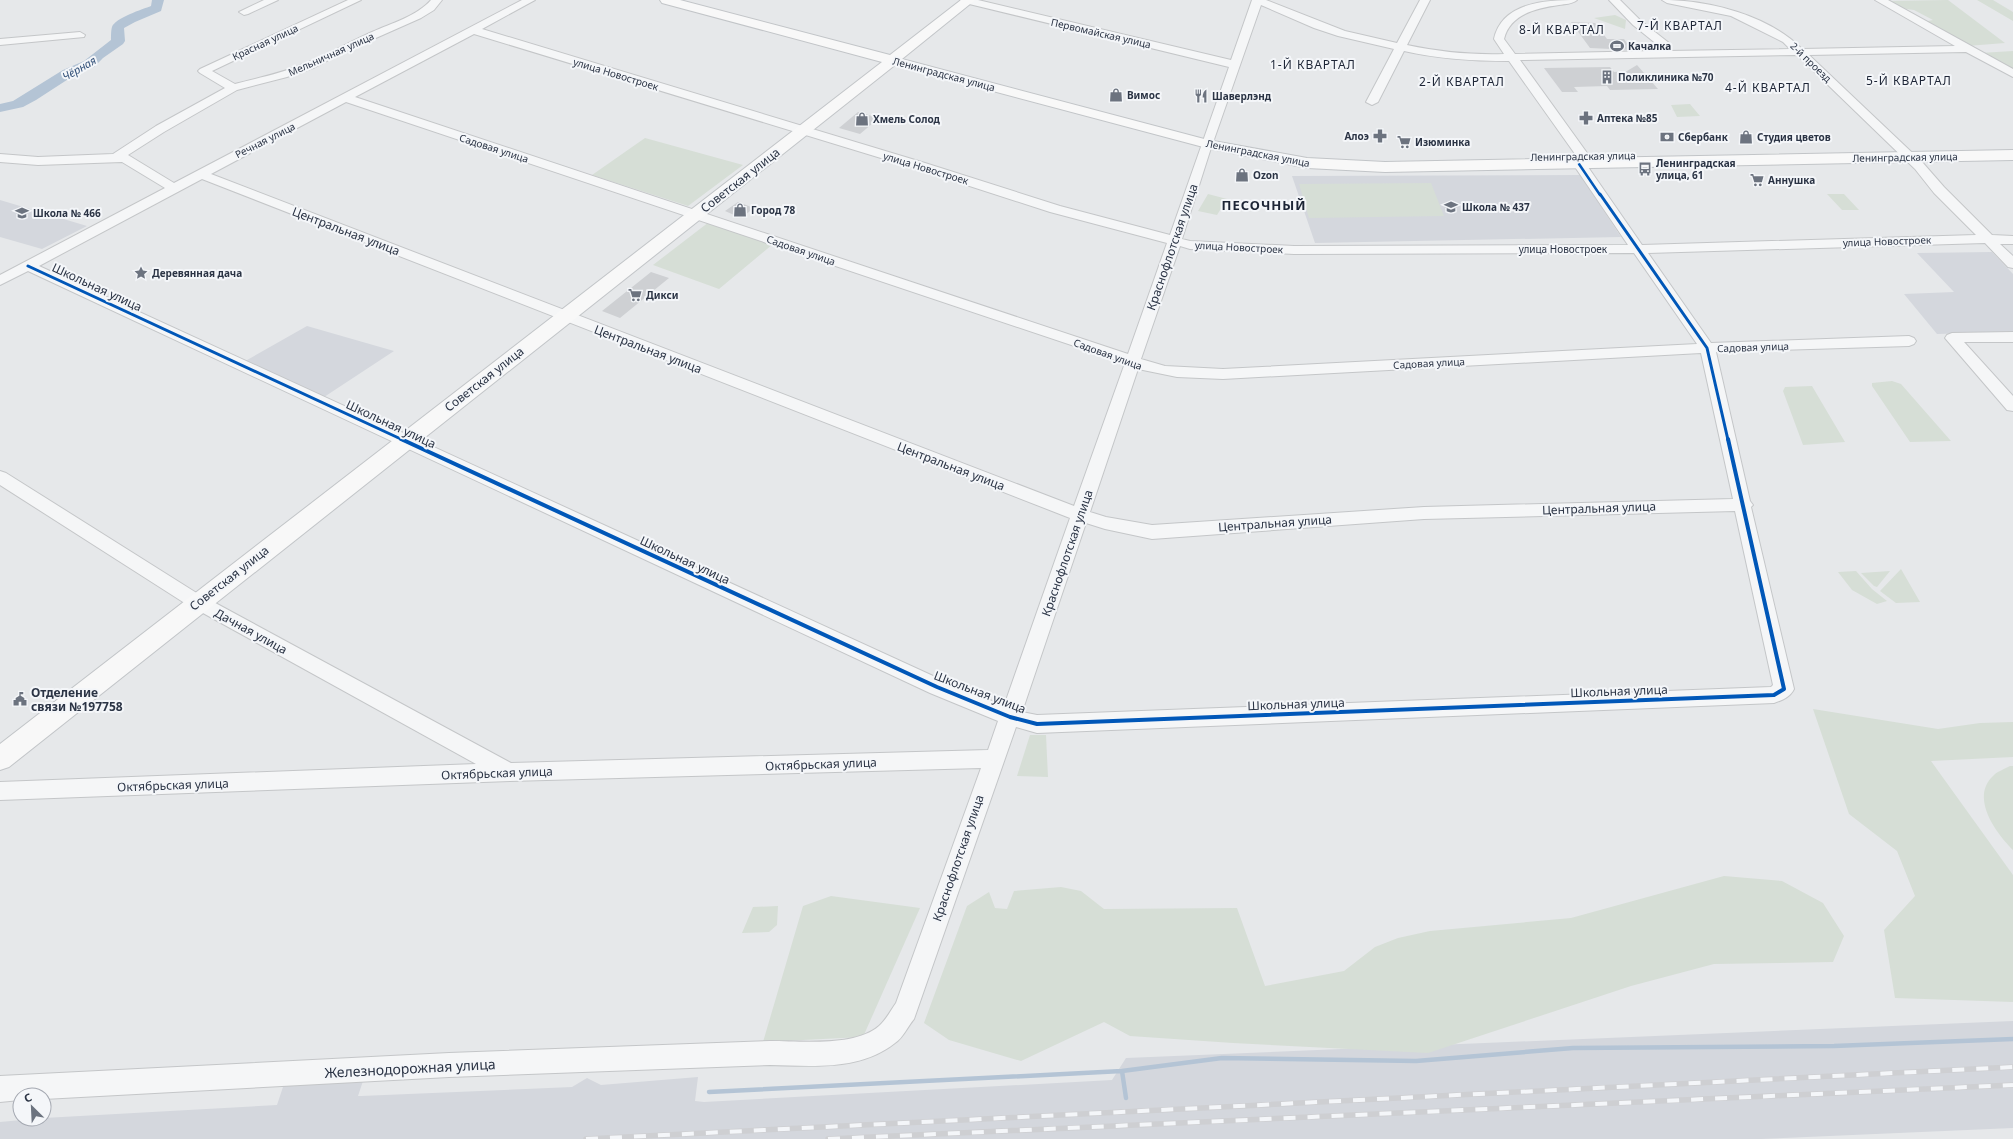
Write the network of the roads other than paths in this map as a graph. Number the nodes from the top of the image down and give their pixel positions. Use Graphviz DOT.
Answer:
graph roads {
  1 [pos="273,0"];
  2 [pos="356,0"];
  3 [pos="437,0"];
  4 [pos="530,0"];
  5 [pos="666,0"];
  6 [pos="967,0"];
  7 [pos="1258,0"];
  8 [pos="1425,0"];
  9 [pos="1572,0"];
  10 [pos="1614,0"];
  11 [pos="1667,0"];
  12 [pos="1880,0"];
  13 [pos="513,4"];
  14 [pos="244,12"];
  15 [pos="473,30"];
  16 [pos="80,35"];
  17 [pos="0,42"];
  18 [pos="1401,47"];
  19 [pos="1969,49"];
  20 [pos="1803,53"];
  21 [pos="1660,55"];
  22 [pos="1511,57"];
  23 [pos="892,60"];
  24 [pos="1236,65"];
  25 [pos="2013,74"];
  26 [pos="233,88"];
  27 [pos="346,98"];
  28 [pos="1372,102"];
  29 [pos="802,131"];
  30 [pos="1207,144"];
  31 [pos="2013,155"];
  32 [pos="116,157"];
  33 [pos="1910,157"];
  34 [pos="0,158"];
  35 [pos="1584,164"];
  36 [pos="200,174"];
  37 [pos="173,188"];
  38 [pos="696,215"];
  39 [pos="1176,240"];
  40 [pos="2013,240"];
  41 [pos="1992,241"];
  42 [pos="1638,249"];
  43 [pos="2013,264"];
  44 [pos="28,266"];
  45 [pos="0,281"];
  46 [pos="565,316"];
  47 [pos="2013,337"];
  48 [pos="1909,341"];
  49 [pos="1708,348"];
  50 [pos="1133,361"];
  51 [pos="2013,406"];
  52 [pos="405,442"];
  53 [pos="0,477"];
  54 [pos="1744,505"];
  55 [pos="1080,515"];
  56 [pos="198,602"];
  57 [pos="1010,717"];
  58 [pos="0,759"];
  59 [pos="994,759"];
  60 [pos="510,772"];
  61 [pos="0,791"];
  62 [pos="821,1054"];
  63 [pos="0,1089"];
  1 -- 14 [label="street"];
  2 -- 26 [label="street, Красная улица"];
  3 -- 26 [label="street, Мельничная улица"];
  4 -- 13 [label="street, Речная улица"];
  5 -- 23 [label="main road, Ленинградская улица"];
  6 -- 23 [label="main road, Советская улица"];
  6 -- 24 [label="street, Первомайская улица"];
  7 -- 18 [label="street"];
  7 -- 24 [label="street, Краснофлотская улица"];
  8 -- 18 [label="street"];
  9 -- 22 [label="street"];
  10 -- 21 [label="street"];
  11 -- 20 [label="street, 2-й проезд"];
  12 -- 19 [label="street"];
  13 -- 15 [label="street, Речная улица"];
  15 -- 27 [label="street, Речная улица"];
  15 -- 29 [label="street, улица Новостроек"];
  16 -- 17 [label="street"];
  18 -- 22 [label="street"];
  18 -- 28 [label="street"];
  19 -- 20 [label="street"];
  19 -- 25 [label="street"];
  20 -- 21 [label="street"];
  20 -- 33 [label="street, 2-й проезд"];
  21 -- 22 [label="street"];
  22 -- 35 [label="street"];
  23 -- 29 [label="main road, Советская улица"];
  23 -- 30 [label="main road, Ленинградская улица"];
  24 -- 30 [label="street, Краснофлотская улица"];
  26 -- 32 [label="street, Мельничная улица"];
  27 -- 36 [label="street, Речная улица"];
  27 -- 38 [label="street, Садовая улица"];
  29 -- 38 [label="main road, Советская улица"];
  29 -- 39 [label="street, улица Новостроек"];
  30 -- 35 [label="main road, Ленинградская улица"];
  30 -- 39 [label="street, Краснофлотская улица"];
  31 -- 33 [label="main road, Ленинградская улица"];
  32 -- 34 [label="street"];
  32 -- 37 [label="street"];
  33 -- 35 [label="main road, Ленинградская улица"];
  33 -- 41 [label="street, 2-й проезд"];
  35 -- 42 [label="street"];
  36 -- 37 [label="street, Речная улица"];
  36 -- 46 [label="street, Центральная улица"];
  37 -- 44 [label="street, Речная улица"];
  38 -- 46 [label="main road, Советская улица"];
  38 -- 50 [label="street, Садовая улица"];
  39 -- 42 [label="street, улица Новостроек"];
  39 -- 50 [label="street, Краснофлотская улица"];
  40 -- 41 [label="street, улица Новостроек"];
  41 -- 42 [label="street, улица Новостроек"];
  41 -- 43 [label="street, 2-й проезд"];
  42 -- 49 [label="street"];
  44 -- 45 [label="street, Речная улица"];
  44 -- 52 [label="street, Школьная улица"];
  46 -- 52 [label="main road, Советская улица"];
  46 -- 55 [label="street, Центральная улица"];
  47 -- 51 [label="street"];
  48 -- 49 [label="street, Садовая улица"];
  49 -- 50 [label="street, Садовая улица"];
  49 -- 54 [label="street, Школьная улица"];
  50 -- 55 [label="street, Краснофлотская улица"];
  52 -- 56 [label="main road, Советская улица"];
  52 -- 57 [label="street, Школьная улица"];
  53 -- 56 [label="street, Дачная улица"];
  54 -- 55 [label="street, Центральная улица"];
  54 -- 57 [label="street, Школьная улица"];
  55 -- 57 [label="street, Краснофлотская улица"];
  56 -- 58 [label="main road, Советская улица"];
  56 -- 60 [label="street, Дачная улица"];
  57 -- 59 [label="street, Краснофлотская улица"];
  59 -- 60 [label="street, Октябрьская улица"];
  59 -- 62 [label="street, Краснофлотская улица"];
  60 -- 61 [label="street, Октябрьская улица"];
  62 -- 63 [label="street, Железнодорожная улица"];
}
